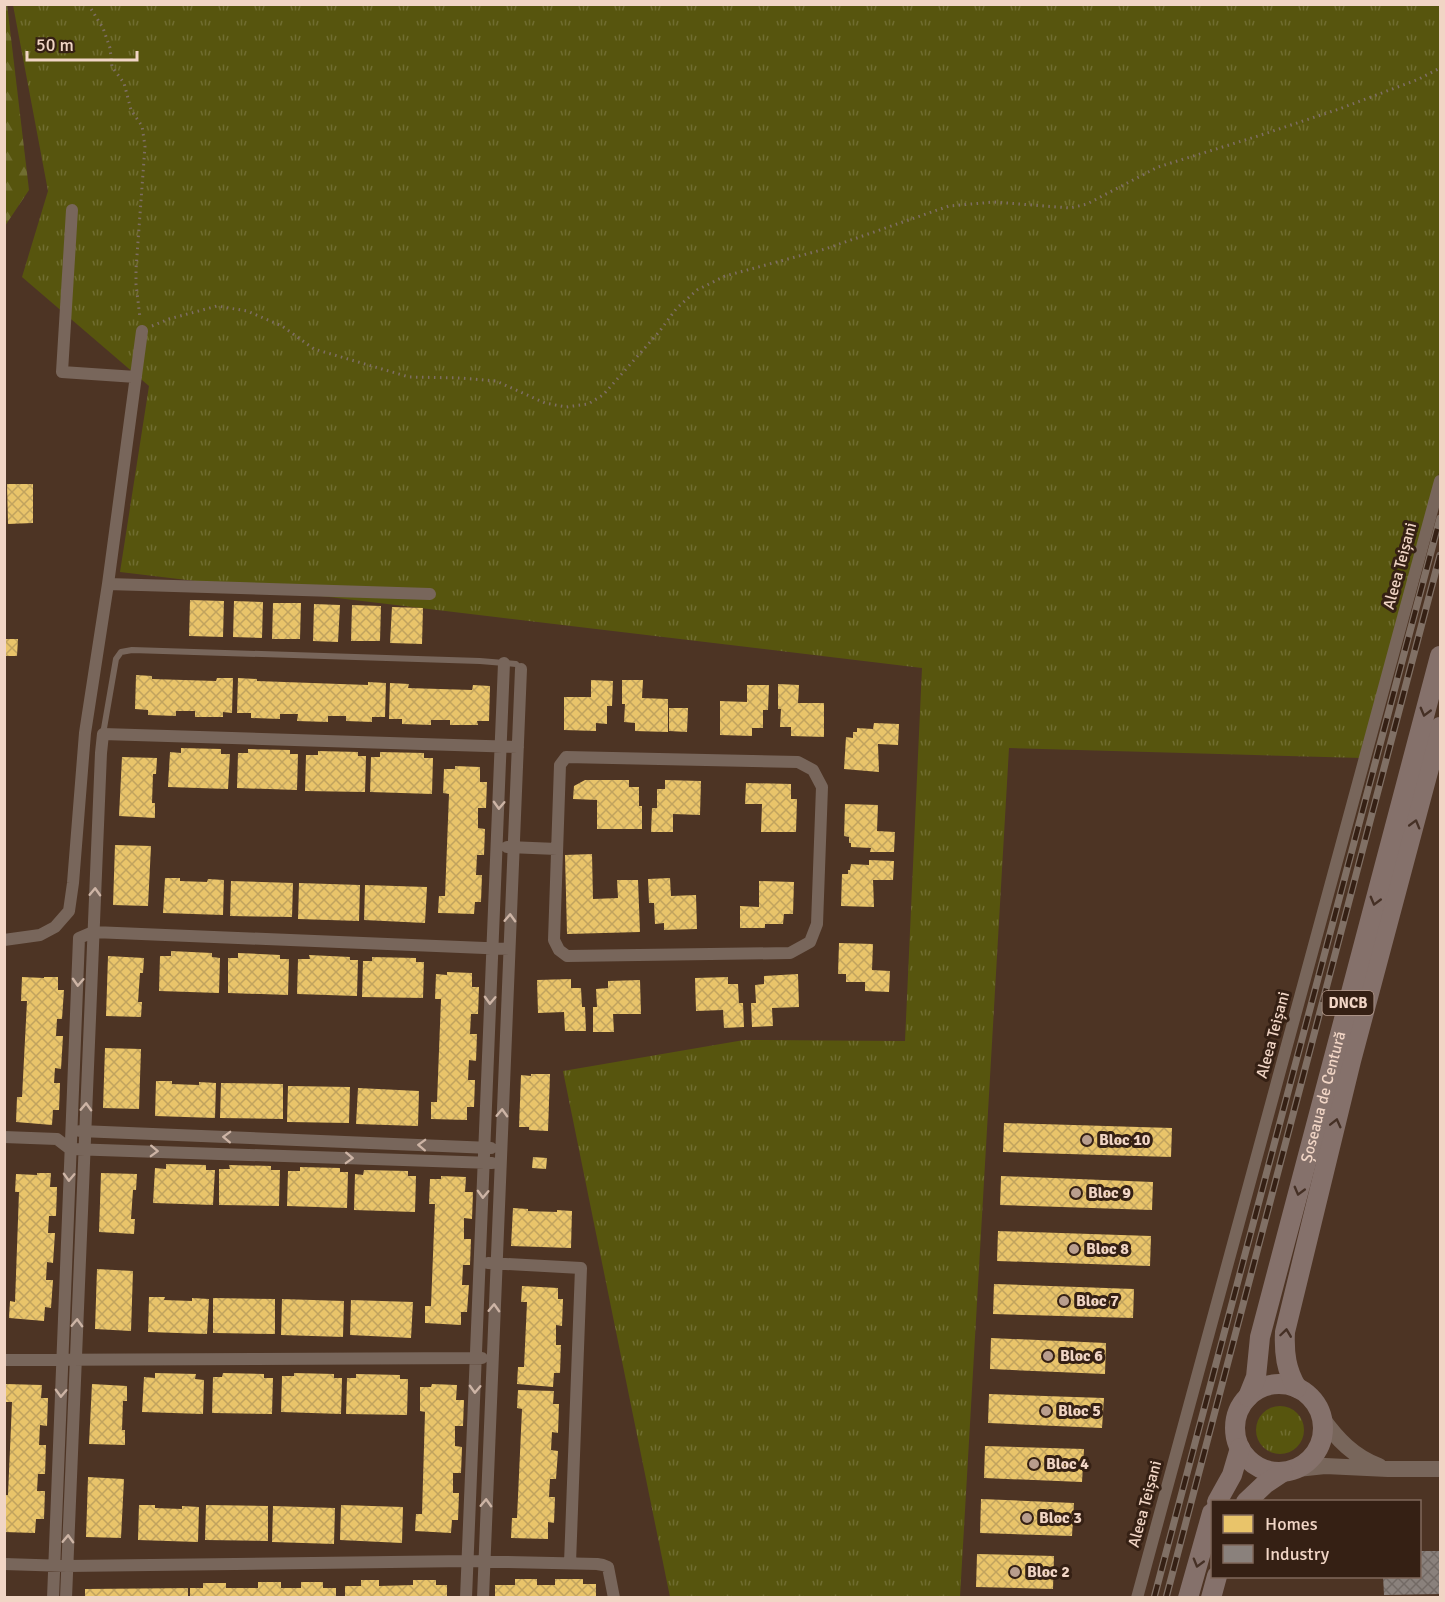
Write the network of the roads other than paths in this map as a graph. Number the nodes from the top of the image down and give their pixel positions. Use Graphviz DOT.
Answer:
graph roads {
  1 [pos="72,210"];
  2 [pos="142,331"];
  3 [pos="135,377"];
  4 [pos="1440,481"];
  5 [pos="108,584"];
  6 [pos="430,594"];
  7 [pos="1440,656"];
  8 [pos="504,663"];
  9 [pos="521,669"];
  10 [pos="1440,727"];
  11 [pos="103,734"];
  12 [pos="501,746"];
  13 [pos="518,747"];
  14 [pos="497,847"];
  15 [pos="513,848"];
  16 [pos="557,849"];
  17 [pos="93,932"];
  18 [pos="4,940"];
  19 [pos="493,948"];
  20 [pos="509,949"];
  21 [pos="71,1131"];
  22 [pos="85,1131"];
  23 [pos="4,1137"];
  24 [pos="57,1139"];
  25 [pos="484,1148"];
  26 [pos="70,1149"];
  27 [pos="85,1149"];
  28 [pos="501,1149"];
  29 [pos="484,1162"];
  30 [pos="500,1164"];
  31 [pos="480,1263"];
  32 [pos="496,1263"];
  33 [pos="476,1358"];
  34 [pos="492,1358"];
  35 [pos="63,1359"];
  36 [pos="76,1359"];
  37 [pos="4,1360"];
  38 [pos="1297,1388"];
  39 [pos="1248,1397"];
  40 [pos="1322,1418"];
  41 [pos="1240,1448"];
  42 [pos="1388,1469"];
  43 [pos="1440,1469"];
  44 [pos="1290,1471"];
  45 [pos="1218,1500"];
  46 [pos="1248,1500"];
  47 [pos="1211,1517"];
  48 [pos="468,1561"];
  49 [pos="484,1561"];
  50 [pos="570,1563"];
  51 [pos="4,1564"];
  52 [pos="61,1566"];
  53 [pos="1216,1578"];
  54 [pos="53,1598"];
  55 [pos="66,1598"];
  56 [pos="466,1598"];
  57 [pos="483,1598"];
  58 [pos="614,1598"];
  59 [pos="1137,1598"];
  60 [pos="1188,1598"];
  61 [pos="1210,1598"];
  1 -- 3 [label="street"];
  2 -- 3 [label="street"];
  3 -- 5 [label="street"];
  4 -- 59 [label="street, Aleea Teișani"];
  5 -- 6 [label="street"];
  5 -- 18 [label="street"];
  7 -- 39 [label="main road, Șoseaua de Centură / DNCB, one-way"];
  8 -- 9 [label="lane"];
  8 -- 11 [label="lane"];
  8 -- 12 [label="street"];
  9 -- 13 [label="street"];
  38 -- 10 [label="main road, Șoseaua de Centură / DNCB, one-way"];
  11 -- 12 [label="street"];
  17 -- 11 [label="street, one-way"];
  12 -- 13 [label="street"];
  12 -- 14 [label="street, one-way"];
  13 -- 15 [label="street"];
  14 -- 15 [label="street"];
  14 -- 19 [label="street"];
  15 -- 16 [label="street"];
  20 -- 15 [label="street, one-way"];
  16 -- 16 [label="street"];
  17 -- 19 [label="street"];
  17 -- 21 [label="street, one-way"];
  22 -- 17 [label="street, one-way"];
  19 -- 20 [label="street"];
  19 -- 25 [label="street, one-way"];
  28 -- 20 [label="street, one-way"];
  21 -- 22 [label="street"];
  21 -- 24 [label="street"];
  21 -- 26 [label="street"];
  25 -- 22 [label="street, one-way"];
  22 -- 27 [label="street"];
  23 -- 24 [label="street"];
  24 -- 26 [label="street"];
  25 -- 28 [label="street"];
  25 -- 29 [label="street"];
  26 -- 27 [label="street"];
  26 -- 35 [label="street, one-way"];
  27 -- 29 [label="street, one-way"];
  36 -- 27 [label="street, one-way"];
  28 -- 30 [label="street"];
  29 -- 30 [label="street"];
  29 -- 31 [label="street, one-way"];
  30 -- 32 [label="street"];
  31 -- 32 [label="street"];
  31 -- 33 [label="street"];
  34 -- 32 [label="street, one-way"];
  32 -- 50 [label="street"];
  33 -- 34 [label="street"];
  33 -- 36 [label="street"];
  33 -- 48 [label="street, one-way"];
  49 -- 34 [label="street, one-way"];
  35 -- 36 [label="street"];
  35 -- 37 [label="street"];
  35 -- 52 [label="street, one-way"];
  52 -- 36 [label="street, one-way"];
  38 -- 39 [label="main road"];
  38 -- 40 [label="main road, DNCB"];
  39 -- 41 [label="main road, DNCB"];
  40 -- 42 [label="main road"];
  40 -- 44 [label="main road"];
  41 -- 44 [label="main road"];
  41 -- 45 [label="main road, DNCB"];
  42 -- 43 [label="main road"];
  42 -- 44 [label="main road"];
  44 -- 46 [label="main road"];
  47 -- 60 [label="main road, one-way"];
  48 -- 49 [label="street"];
  48 -- 52 [label="street"];
  48 -- 56 [label="street"];
  49 -- 50 [label="street"];
  49 -- 57 [label="street"];
  50 -- 58 [label="street"];
  51 -- 52 [label="street"];
  52 -- 54 [label="street"];
  52 -- 55 [label="street"];
  53 -- 61 [label="main road"];
}
